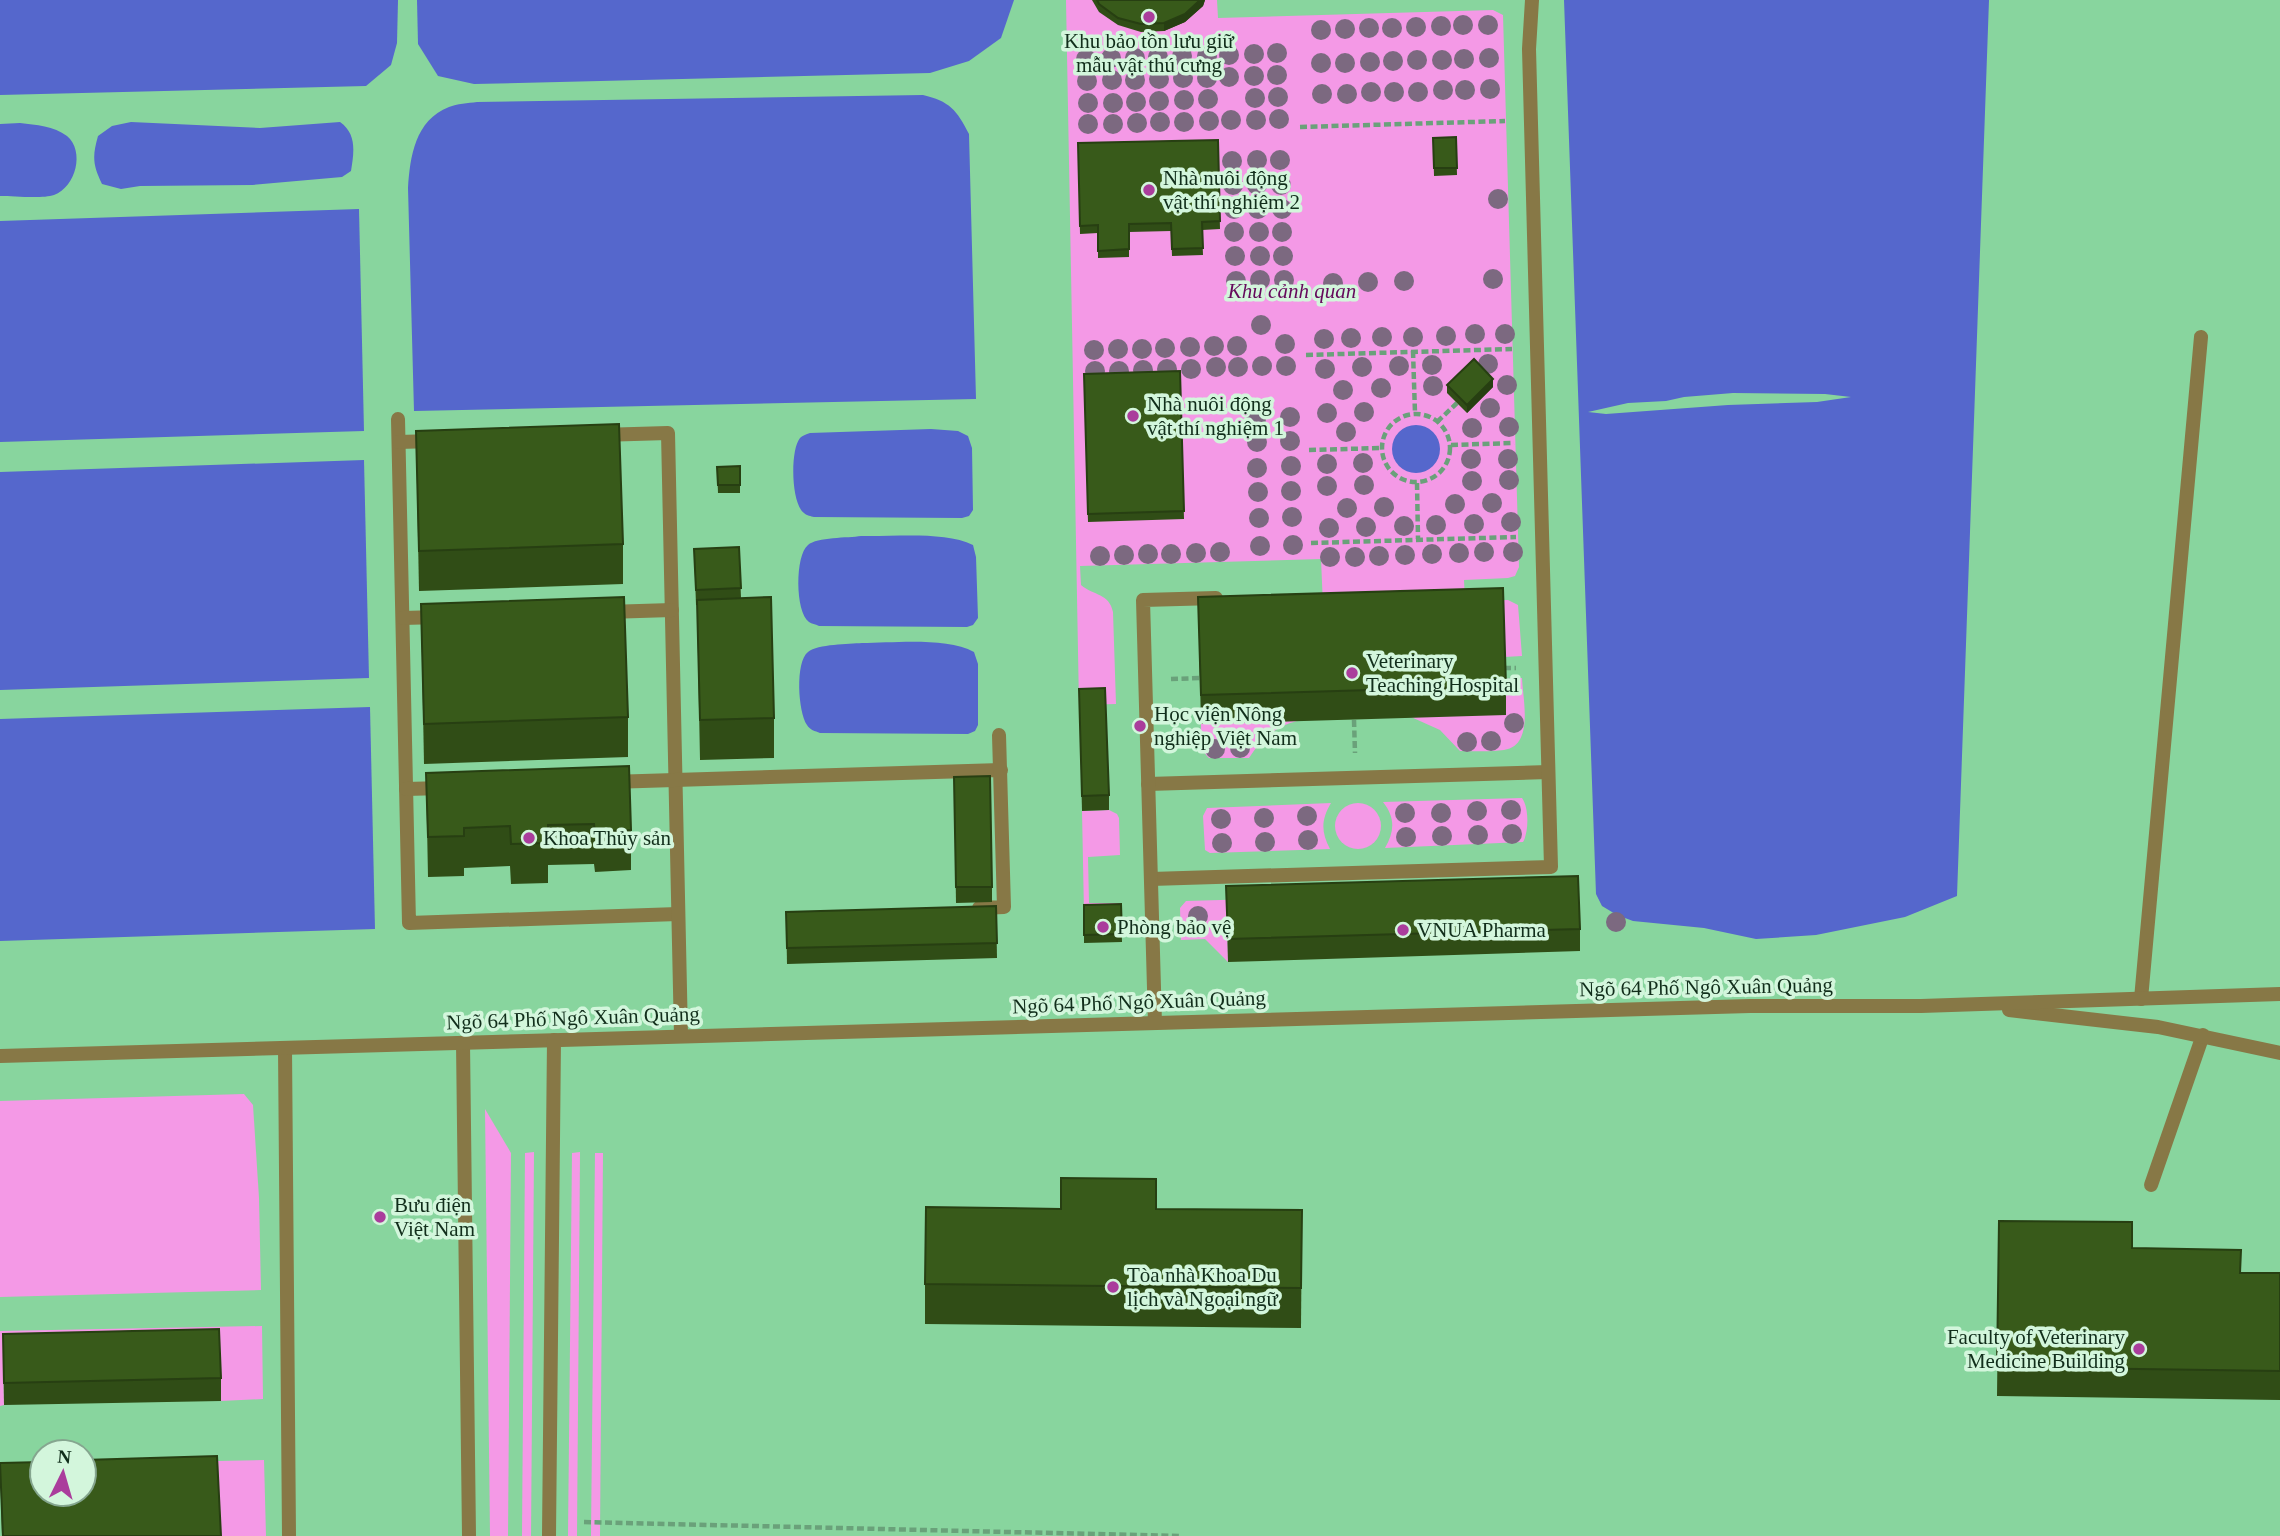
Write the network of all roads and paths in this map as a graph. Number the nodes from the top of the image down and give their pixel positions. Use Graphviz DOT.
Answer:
graph roads {
  1 [pos="1532,0"];
  2 [pos="1531,120"];
  3 [pos="1300,127"];
  4 [pos="2201,337"];
  5 [pos="1537,348"];
  6 [pos="1413,351"];
  7 [pos="1306,355"];
  8 [pos="1457,403"];
  9 [pos="1415,414"];
  10 [pos="398,419"];
  11 [pos="1437,422"];
  12 [pos="587,436"];
  13 [pos="453,440"];
  14 [pos="399,442"];
  15 [pos="1540,443"];
  16 [pos="1451,445"];
  17 [pos="1382,448"];
  18 [pos="1308,450"];
  19 [pos="1417,483"];
  20 [pos="1542,536"];
  21 [pos="1418,540"];
  22 [pos="1311,543"];
  23 [pos="1230,598"];
  24 [pos="672,610"];
  25 [pos="591,612"];
  26 [pos="456,617"];
  27 [pos="402,618"];
  28 [pos="1516,667"];
  29 [pos="1504,668"];
  30 [pos="1200,678"];
  31 [pos="1163,680"];
  32 [pos="999,735"];
  33 [pos="1000,770"];
  34 [pos="1548,772"];
  35 [pos="676,780"];
  36 [pos="595,783"];
  37 [pos="1148,785"];
  38 [pos="460,787"];
  39 [pos="406,789"];
  40 [pos="1151,878"];
  41 [pos="963,908"];
  42 [pos="678,914"];
  43 [pos="2280,994"];
  44 [pos="2141,999"];
  45 [pos="1921,1006"];
  46 [pos="1155,1023"];
  47 [pos="2203,1035"];
  48 [pos="681,1036"];
  49 [pos="554,1040"];
  50 [pos="463,1043"];
  51 [pos="285,1048"];
  52 [pos="2280,1053"];
  53 [pos="0,1056"];
  54 [pos="2151,1185"];
  55 [pos="584,1522"];
  56 [pos="867,1529"];
  57 [pos="289,1536"];
  58 [pos="469,1536"];
  59 [pos="549,1536"];
  60 [pos="869,1536"];
  61 [pos="1179,1536"];
  1 -- 2 [label="street"];
  2 -- 3 [label="path"];
  2 -- 5 [label="street"];
  4 -- 44 [label="street"];
  5 -- 6 [label="path"];
  5 -- 15 [label="street"];
  6 -- 7 [label="path"];
  6 -- 9 [label="path"];
  8 -- 11 [label="path"];
  9 -- 11 [label="path"];
  9 -- 17 [label="path"];
  10 -- 14 [label="street"];
  11 -- 16 [label="path"];
  12 -- 24 [label="street"];
  13 -- 14 [label="street"];
  14 -- 27 [label="street"];
  15 -- 16 [label="path"];
  15 -- 20 [label="street"];
  16 -- 19 [label="path"];
  17 -- 18 [label="path"];
  17 -- 19 [label="path"];
  19 -- 21 [label="path"];
  20 -- 21 [label="path"];
  20 -- 34 [label="street"];
  21 -- 22 [label="path"];
  23 -- 37 [label="street"];
  24 -- 25 [label="street"];
  24 -- 35 [label="street"];
  26 -- 27 [label="street"];
  27 -- 39 [label="street"];
  28 -- 29 [label="path"];
  30 -- 31 [label="path"];
  32 -- 33 [label="street"];
  33 -- 35 [label="street"];
  33 -- 41 [label="street"];
  34 -- 37 [label="street"];
  34 -- 40 [label="street"];
  35 -- 36 [label="street"];
  35 -- 42 [label="street"];
  37 -- 40 [label="street"];
  38 -- 39 [label="street"];
  39 -- 42 [label="street"];
  40 -- 46 [label="street"];
  42 -- 48 [label="street"];
  43 -- 44 [label="street, Ngõ 64 Phố Ngô Xuân Quảng"];
  44 -- 45 [label="street, Ngõ 64 Phố Ngô Xuân Quảng"];
  45 -- 46 [label="street, Ngõ 64 Phố Ngô Xuân Quảng"];
  45 -- 47 [label="street"];
  46 -- 48 [label="street, Ngõ 64 Phố Ngô Xuân Quảng"];
  47 -- 52 [label="street"];
  47 -- 54 [label="street"];
  48 -- 49 [label="street, Ngõ 64 Phố Ngô Xuân Quảng"];
  49 -- 50 [label="street, Ngõ 64 Phố Ngô Xuân Quảng"];
  49 -- 59 [label="street"];
  50 -- 51 [label="street, Ngõ 64 Phố Ngô Xuân Quảng"];
  50 -- 58 [label="street"];
  51 -- 53 [label="street, Ngõ 64 Phố Ngô Xuân Quảng"];
  51 -- 57 [label="street"];
  55 -- 56 [label="path"];
  56 -- 60 [label="path"];
  56 -- 61 [label="path"];
}
